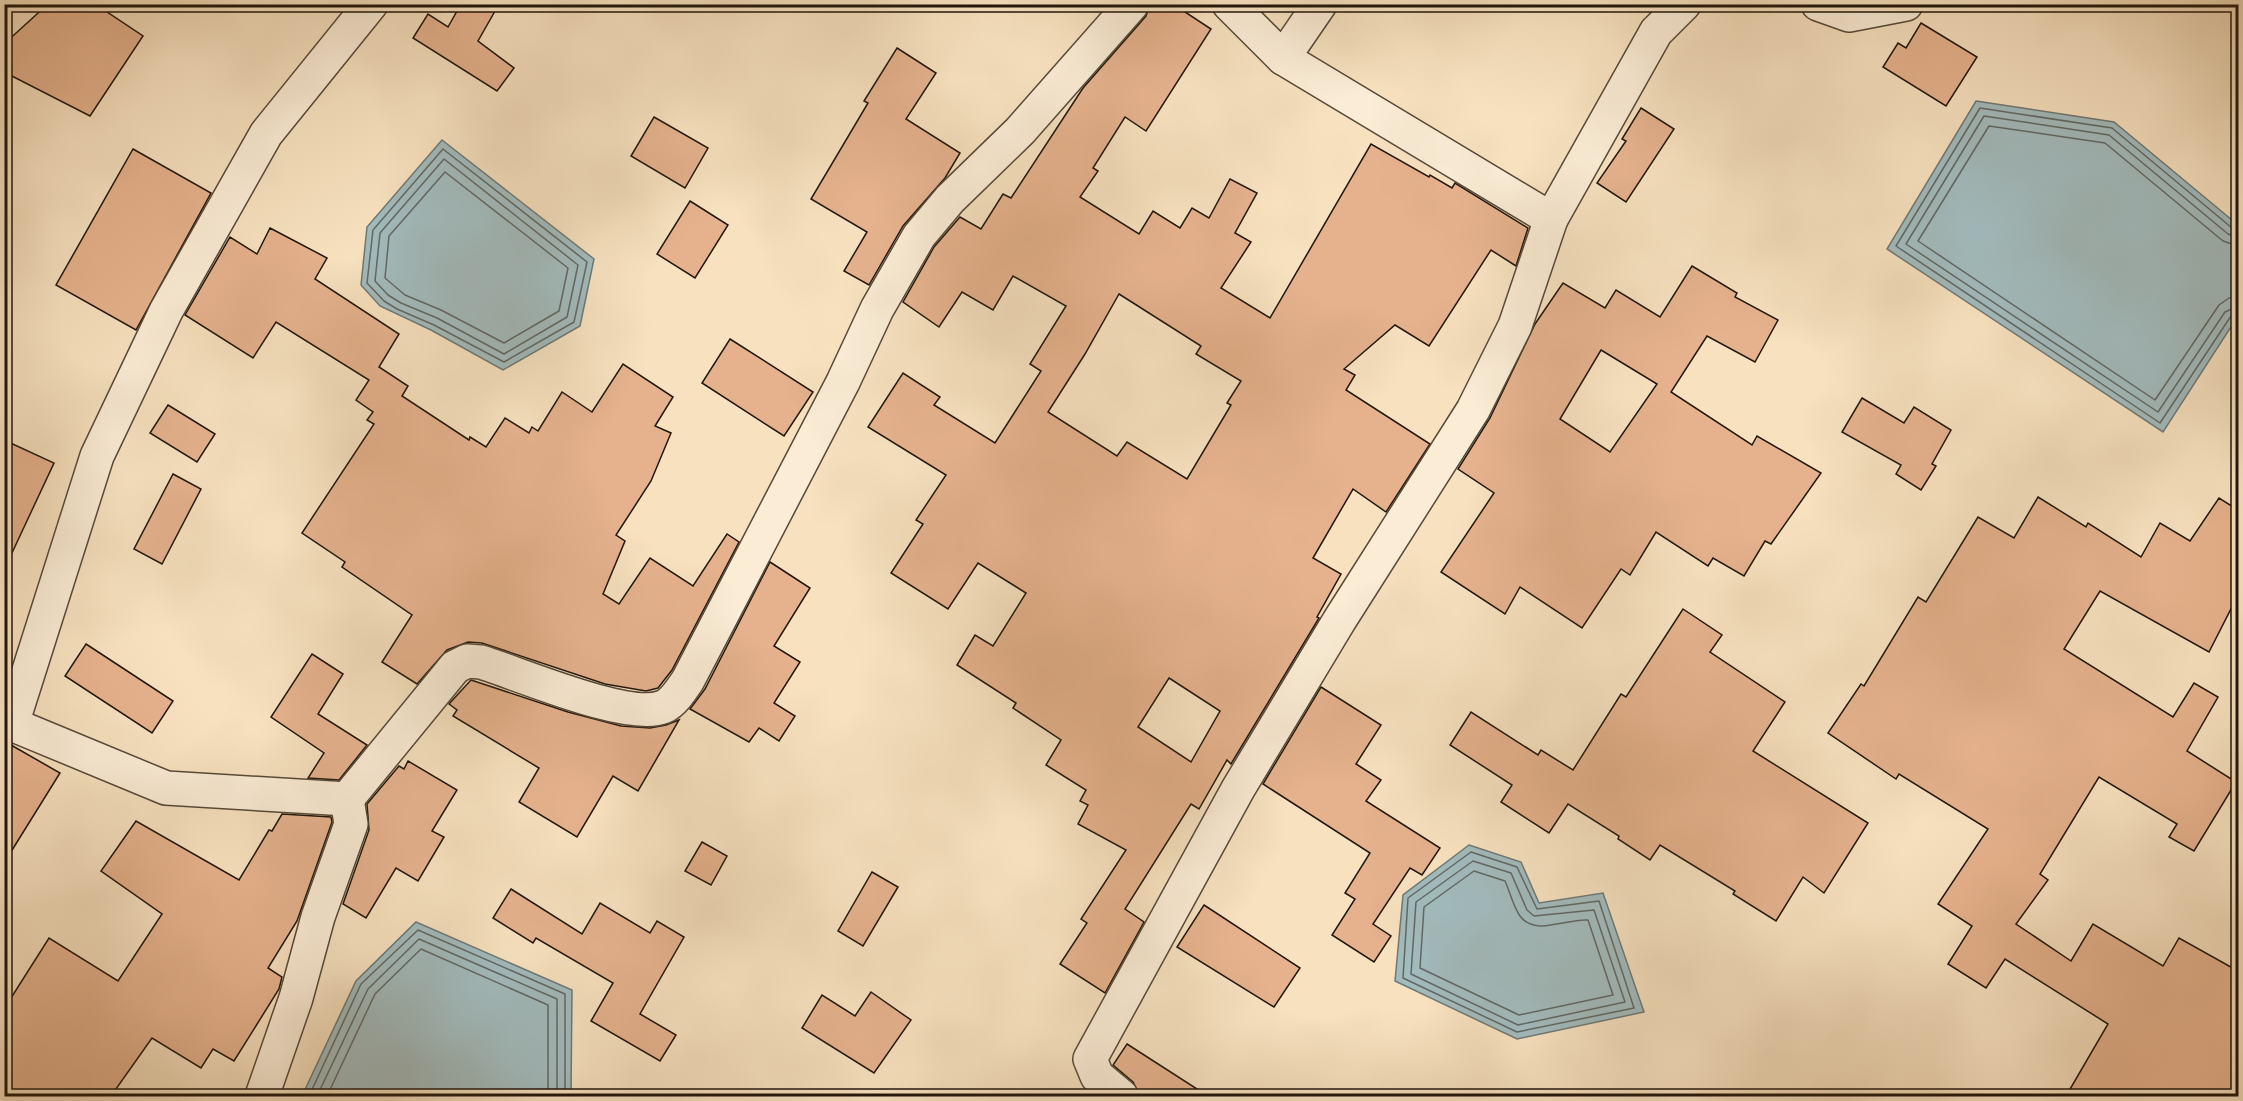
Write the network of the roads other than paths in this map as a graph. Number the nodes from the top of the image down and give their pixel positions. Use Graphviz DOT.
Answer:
graph roads {
  1 [pos="371,4"];
  2 [pos="1131,4"];
  3 [pos="1229,4"];
  4 [pos="1320,4"];
  5 [pos="1684,4"];
  6 [pos="1818,4"];
  7 [pos="1906,4"];
  8 [pos="1282,58"];
  9 [pos="1551,219"];
  10 [pos="8,722"];
  11 [pos="347,799"];
  12 [pos="262,1096"];
  13 [pos="1121,1096"];
  1 -- 10 [label="street"];
  2 -- 11 [label="street"];
  3 -- 8 [label="street"];
  4 -- 8 [label="street"];
  5 -- 9 [label="street"];
  6 -- 7 [label="street"];
  8 -- 9 [label="street"];
  9 -- 13 [label="street"];
  10 -- 11 [label="street"];
  11 -- 12 [label="street"];
}
